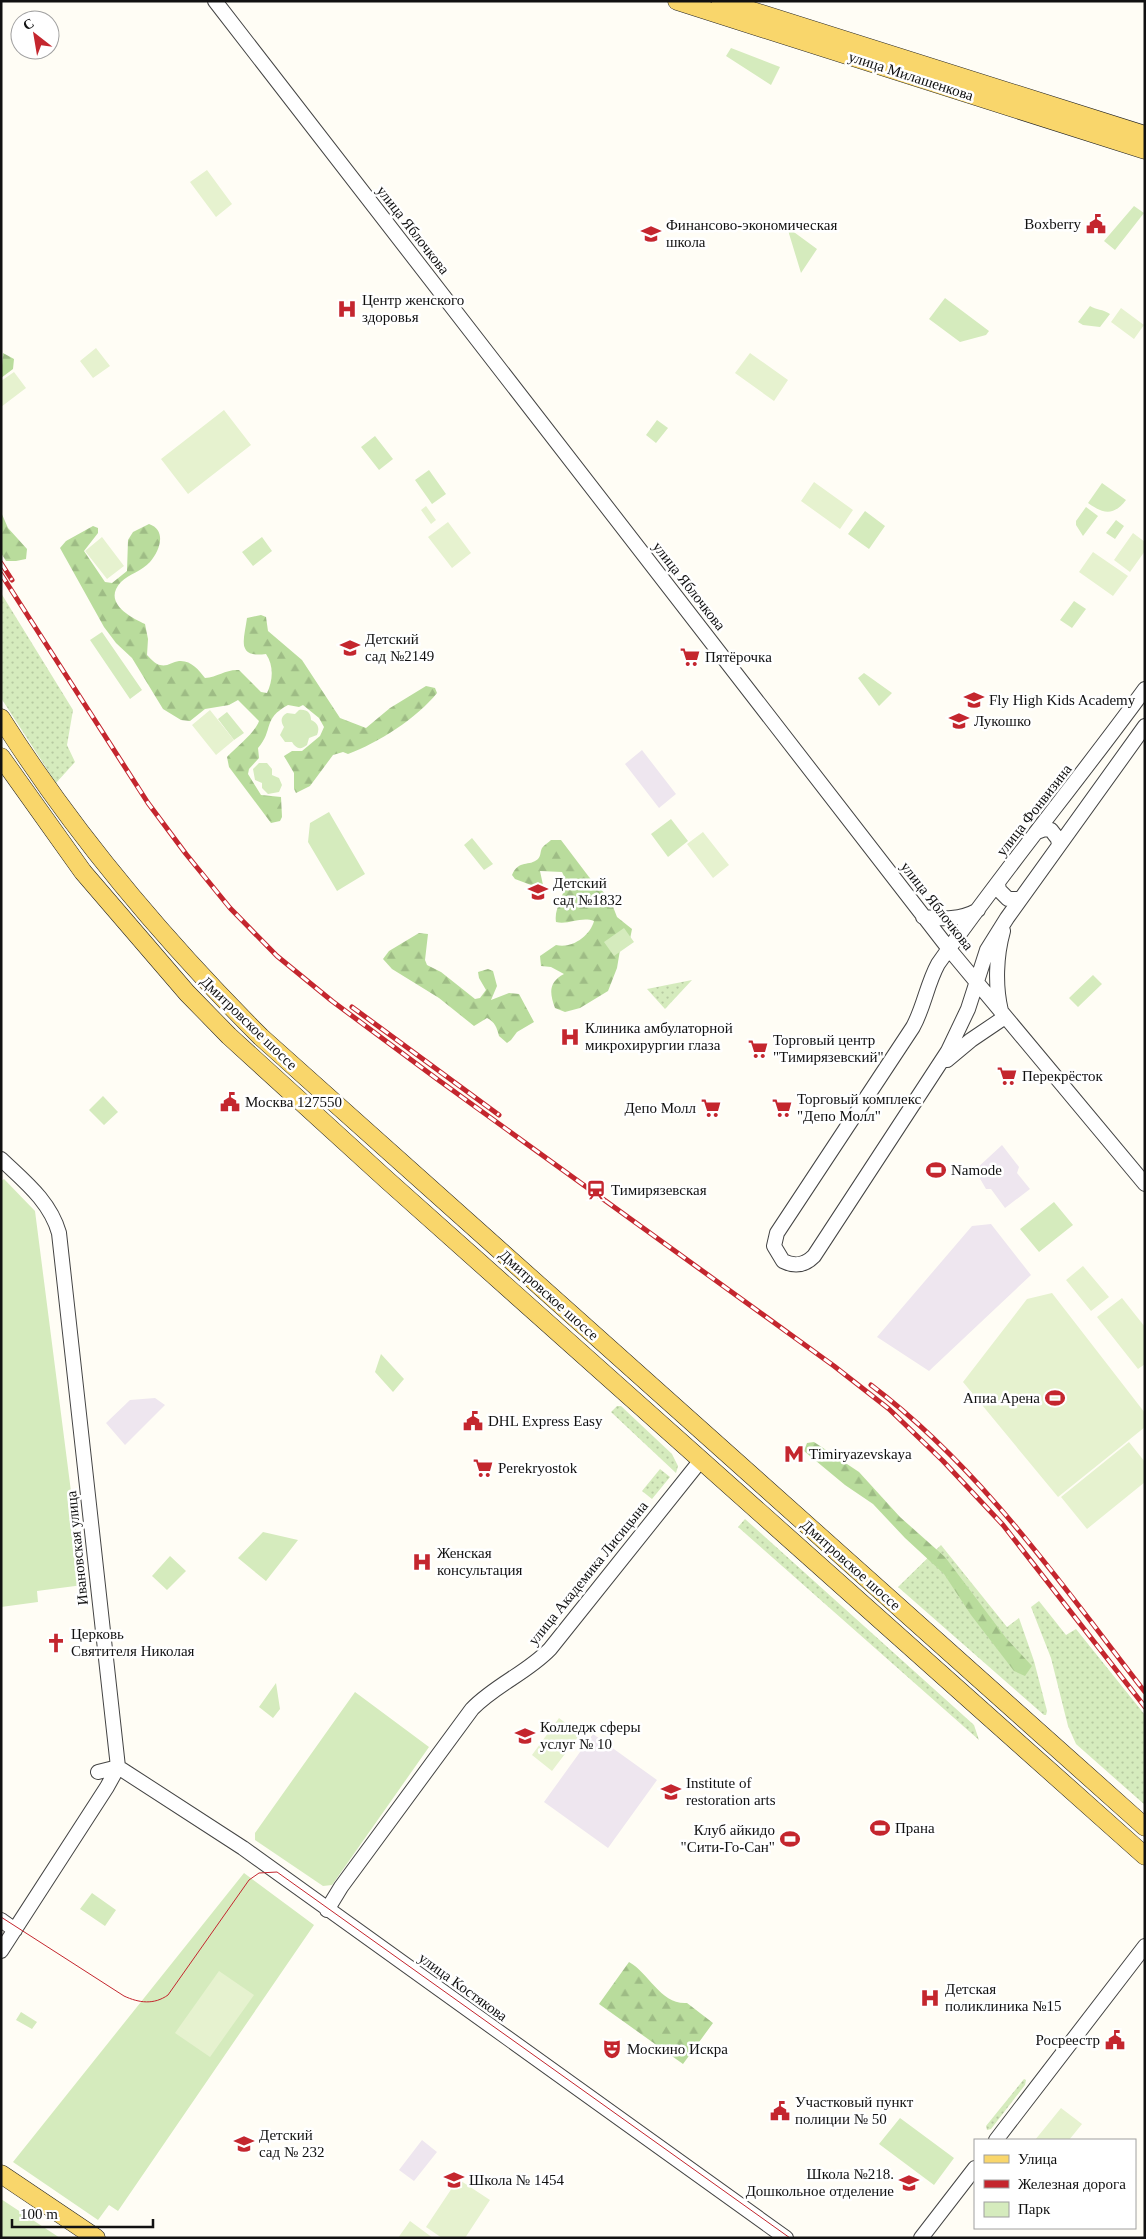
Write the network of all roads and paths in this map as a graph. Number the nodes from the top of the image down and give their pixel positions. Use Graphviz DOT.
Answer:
graph roads {
  1 [pos="215,1"];
  2 [pos="677,1"];
  3 [pos="721,1"];
  4 [pos="1145,134"];
  5 [pos="1145,150"];
  6 [pos="1145,689"];
  7 [pos="1,718"];
  8 [pos="1145,726"];
  9 [pos="1,757"];
  10 [pos="1037,832"];
  11 [pos="1059,845"];
  12 [pos="998,884"];
  13 [pos="1020,899"];
  14 [pos="979,909"];
  15 [pos="923,917"];
  16 [pos="1007,918"];
  17 [pos="949,949"];
  18 [pos="978,983"];
  19 [pos="1003,1015"];
  20 [pos="933,1074"];
  21 [pos="1,1159"];
  22 [pos="1145,1184"];
  23 [pos="701,1460"];
  24 [pos="118,1767"];
  25 [pos="98,1772"];
  26 [pos="1145,1828"];
  27 [pos="1145,1856"];
  28 [pos="327,1910"];
  29 [pos="1,1920"];
  30 [pos="15,1930"];
  31 [pos="1145,1946"];
  32 [pos="1,1951"];
  33 [pos="997,2139"];
  34 [pos="974,2169"];
  35 [pos="1,2174"];
  36 [pos="96,2238"];
  37 [pos="786,2238"];
  38 [pos="921,2238"];
  1 -- 15 [label="street, улица Яблочкова"];
  2 -- 5 [label="main road, улица Милашенкова"];
  3 -- 4 [label="main road, улица Милашенкова"];
  6 -- 10 [label="street, улица Фонвизина"];
  7 -- 26 [label="main road, Дмитровское шоссе"];
  8 -- 11 [label="street"];
  9 -- 23 [label="main road, Дмитровское шоссе"];
  10 -- 11 [label="street"];
  10 -- 12 [label="street, улица Фонвизина"];
  11 -- 13 [label="street"];
  12 -- 13 [label="street"];
  12 -- 14 [label="street, улица Фонвизина"];
  13 -- 16 [label="street"];
  14 -- 15 [label="street"];
  14 -- 17 [label="street, улица Фонвизина"];
  15 -- 17 [label="street, улица Яблочкова"];
  16 -- 18 [label="street"];
  16 -- 19 [label="street"];
  17 -- 18 [label="street, улица Яблочкова"];
  17 -- 20 [label="street, улица Фонвизина"];
  18 -- 19 [label="street, улица Яблочкова"];
  18 -- 20 [label="street"];
  19 -- 20 [label="street"];
  19 -- 22 [label="street, улица Яблочкова"];
  21 -- 24 [label="street, Ивановская улица"];
  23 -- 27 [label="main road, Дмитровское шоссе"];
  23 -- 28 [label="street, улица Академика Лисицына"];
  24 -- 25 [label="street"];
  24 -- 28 [label="street, улица Костякова"];
  24 -- 30 [label="street"];
  28 -- 37 [label="street, улица Костякова"];
  29 -- 30 [label="street"];
  30 -- 32 [label="street"];
  31 -- 33 [label="street"];
  34 -- 38 [label="street"];
  35 -- 36 [label="main road"];
}
